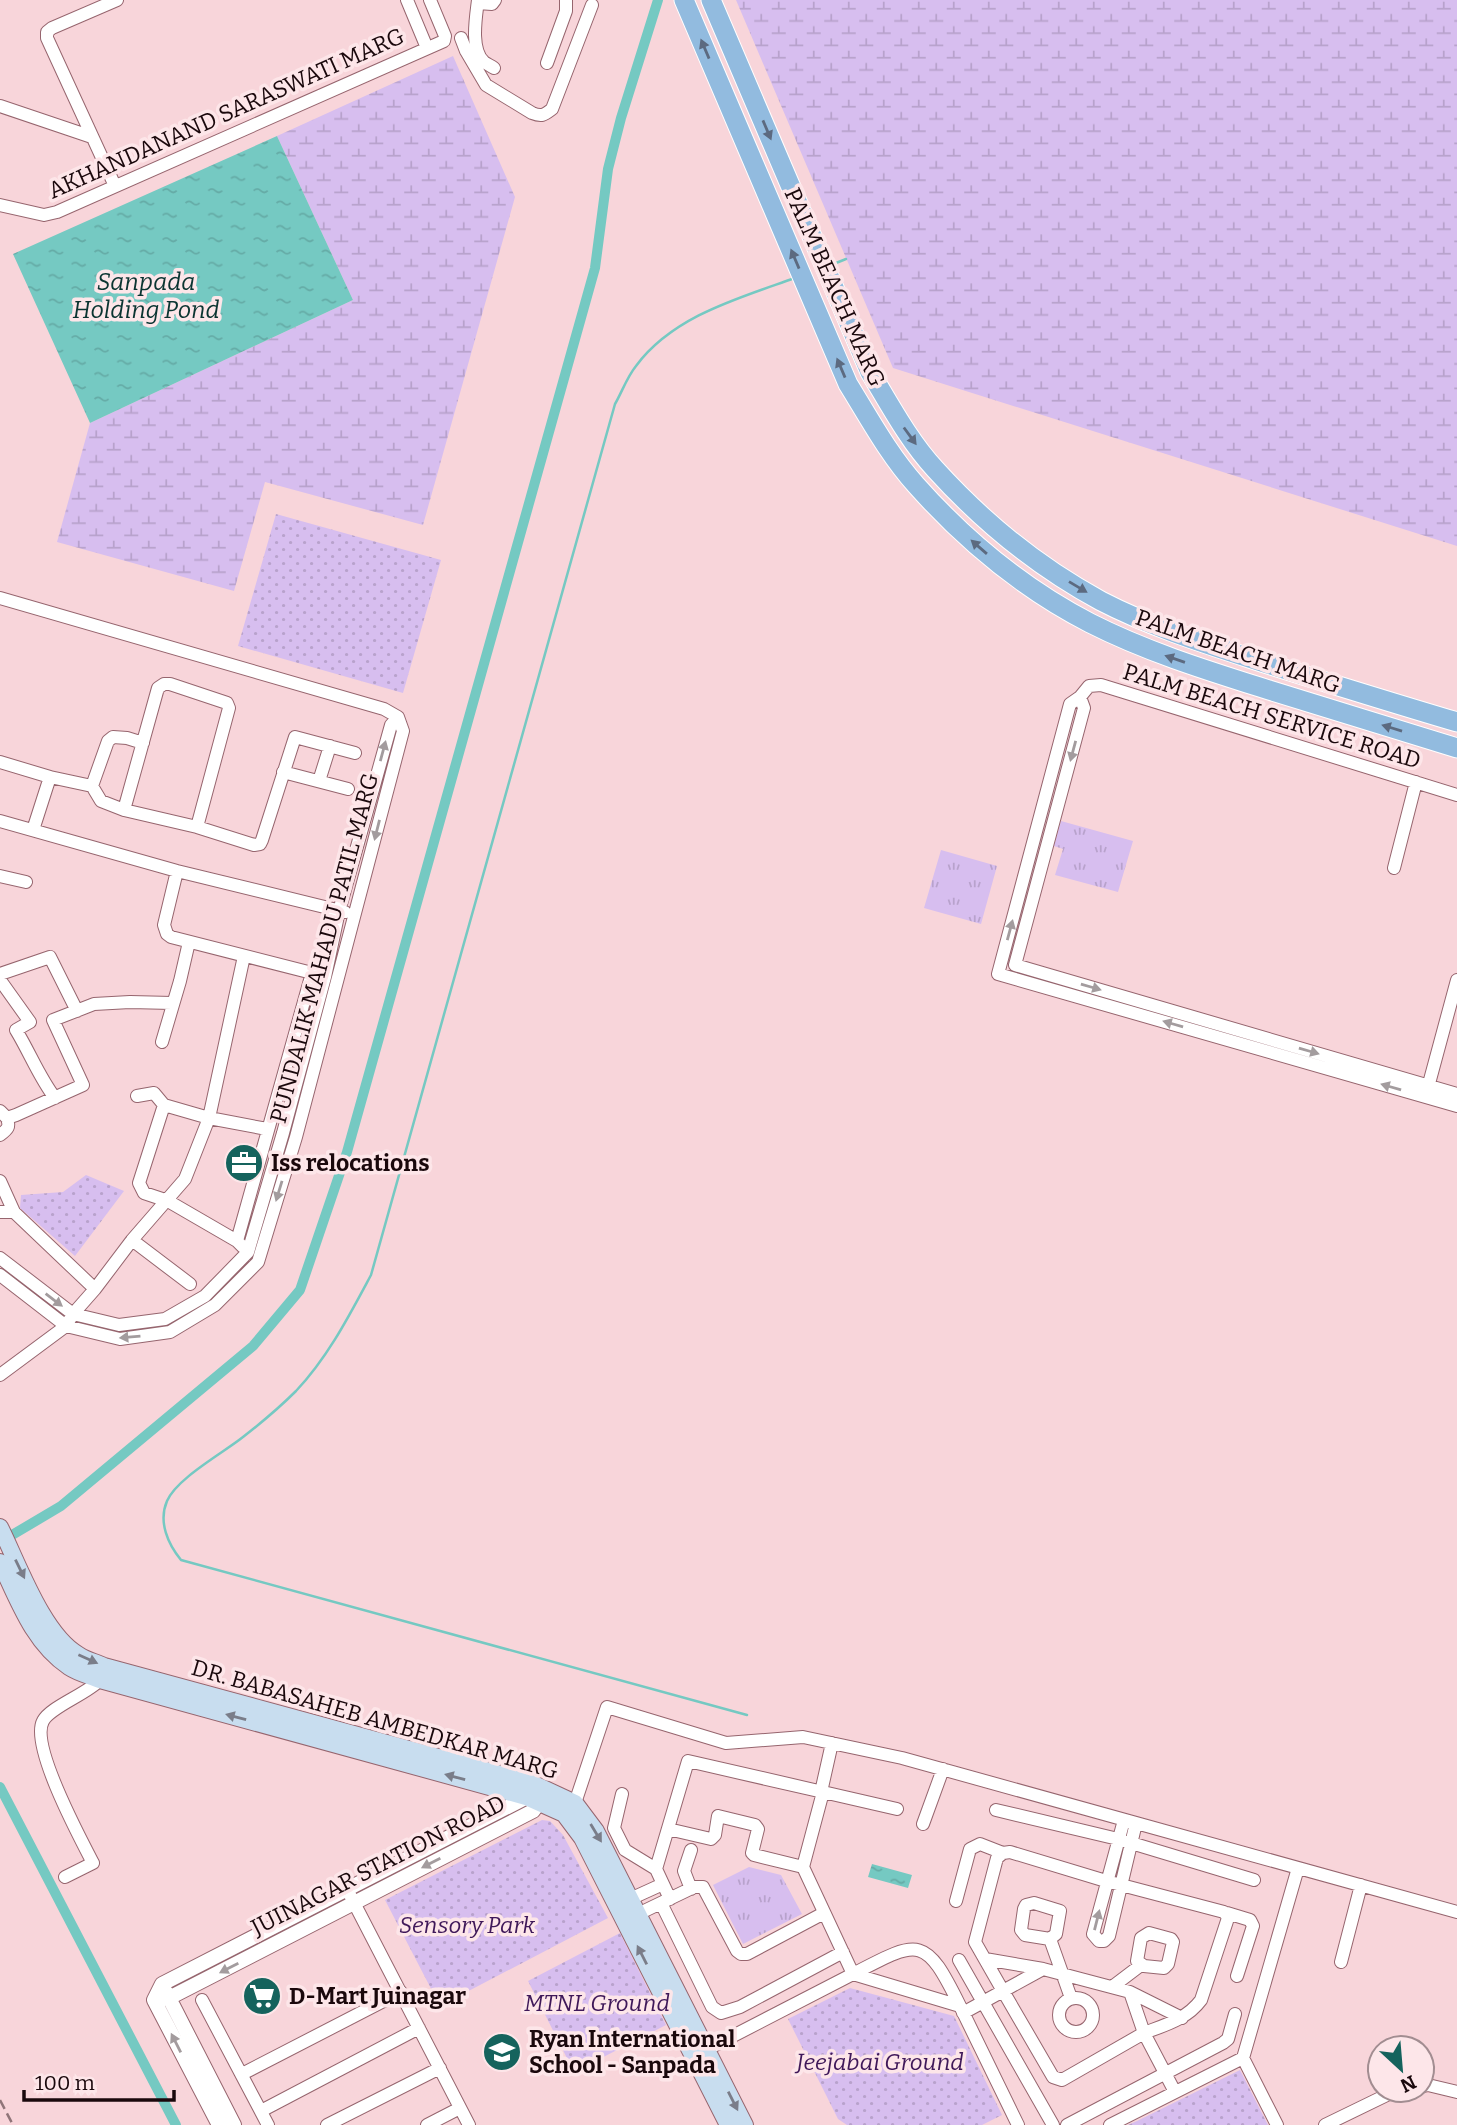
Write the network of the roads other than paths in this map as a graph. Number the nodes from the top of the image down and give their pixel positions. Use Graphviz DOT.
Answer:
graph roads {
  1 [pos="117,0"];
  2 [pos="407,0"];
  3 [pos="430,0"];
  4 [pos="495,0"];
  5 [pos="566,0"];
  6 [pos="684,0"];
  7 [pos="711,0"];
  8 [pos="478,1"];
  9 [pos="592,5"];
  10 [pos="444,41"];
  11 [pos="427,48"];
  12 [pos="547,63"];
  13 [pos="494,68"];
  14 [pos="0,106"];
  15 [pos="92,137"];
  16 [pos="115,186"];
  17 [pos="0,205"];
  18 [pos="0,598"];
  19 [pos="1080,697"];
  20 [pos="398,717"];
  21 [pos="1457,722"];
  22 [pos="143,743"];
  23 [pos="330,746"];
  24 [pos="1457,748"];
  25 [pos="355,753"];
  26 [pos="0,762"];
  27 [pos="283,772"];
  28 [pos="50,777"];
  29 [pos="319,781"];
  30 [pos="1416,782"];
  31 [pos="92,786"];
  32 [pos="348,789"];
  33 [pos="1457,794"];
  34 [pos="124,810"];
  35 [pos="0,821"];
  36 [pos="197,827"];
  37 [pos="33,830"];
  38 [pos="1394,868"];
  39 [pos="177,871"];
  40 [pos="0,876"];
  41 [pos="26,882"];
  42 [pos="340,911"];
  43 [pos="355,915"];
  44 [pos="189,942"];
  45 [pos="244,956"];
  46 [pos="1015,965"];
  47 [pos="0,974"];
  48 [pos="998,974"];
  49 [pos="324,977"];
  50 [pos="0,980"];
  51 [pos="1457,980"];
  52 [pos="173,1003"];
  53 [pos="77,1011"];
  54 [pos="162,1042"];
  55 [pos="1427,1091"];
  56 [pos="1457,1094"];
  57 [pos="137,1096"];
  58 [pos="55,1098"];
  59 [pos="164,1105"];
  60 [pos="1457,1106"];
  61 [pos="3,1114"];
  62 [pos="209,1118"];
  63 [pos="267,1129"];
  64 [pos="0,1135"];
  65 [pos="0,1181"];
  66 [pos="168,1201"];
  67 [pos="0,1212"];
  68 [pos="14,1212"];
  69 [pos="132,1240"];
  70 [pos="237,1241"];
  71 [pos="248,1252"];
  72 [pos="0,1258"];
  73 [pos="258,1262"];
  74 [pos="0,1275"];
  75 [pos="190,1284"];
  76 [pos="95,1289"];
  77 [pos="73,1314"];
  78 [pos="66,1326"];
  79 [pos="0,1375"];
  80 [pos="0,1527"];
  81 [pos="0,1562"];
  82 [pos="34,1615"];
  83 [pos="100,1680"];
  84 [pos="295,1725"];
  85 [pos="832,1744"];
  86 [pos="943,1769"];
  87 [pos="822,1792"];
  88 [pos="622,1794"];
  89 [pos="538,1796"];
  90 [pos="570,1808"];
  91 [pos="897,1809"];
  92 [pos="996,1810"];
  93 [pos="1130,1821"];
  94 [pos="923,1824"];
  95 [pos="668,1829"];
  96 [pos="1124,1841"];
  97 [pos="691,1850"];
  98 [pos="1003,1853"];
  99 [pos="803,1867"];
  100 [pos="1298,1868"];
  101 [pos="656,1869"];
  102 [pos="65,1877"];
  103 [pos="1106,1881"];
  104 [pos="1254,1881"];
  105 [pos="663,1884"];
  106 [pos="1120,1884"];
  107 [pos="1361,1885"];
  108 [pos="347,1889"];
  109 [pos="691,1889"];
  110 [pos="630,1899"];
  111 [pos="666,1901"];
  112 [pos="956,1901"];
  113 [pos="354,1903"];
  114 [pos="1457,1912"];
  115 [pos="824,1913"];
  116 [pos="1227,1913"];
  117 [pos="638,1914"];
  118 [pos="1050,1939"];
  119 [pos="843,1952"];
  120 [pos="985,1959"];
  121 [pos="959,1960"];
  122 [pos="1341,1962"];
  123 [pos="1141,1965"];
  124 [pos="1043,1969"];
  125 [pos="853,1974"];
  126 [pos="1064,1975"];
  127 [pos="1237,1976"];
  128 [pos="162,1984"];
  129 [pos="1110,1987"];
  130 [pos="1003,1991"];
  131 [pos="401,1992"];
  132 [pos="1129,1992"];
  133 [pos="169,1998"];
  134 [pos="1071,1998"];
  135 [pos="154,2000"];
  136 [pos="202,2000"];
  137 [pos="983,2002"];
  138 [pos="1090,2004"];
  139 [pos="962,2010"];
  140 [pos="1235,2014"];
  141 [pos="1182,2018"];
  142 [pos="419,2028"];
  143 [pos="1144,2033"];
  144 [pos="700,2053"];
  145 [pos="1243,2058"];
  146 [pos="440,2068"];
  147 [pos="242,2074"];
  148 [pos="1165,2074"];
  149 [pos="1436,2087"];
  150 [pos="1175,2092"];
  151 [pos="1457,2092"];
  152 [pos="1368,2104"];
  153 [pos="460,2108"];
  154 [pos="261,2111"];
  155 [pos="219,2125"];
  156 [pos="234,2125"];
  157 [pos="268,2125"];
  158 [pos="327,2125"];
  159 [pos="427,2125"];
  160 [pos="469,2125"];
  161 [pos="728,2125"];
  162 [pos="745,2125"];
  163 [pos="1018,2125"];
  164 [pos="1053,2125"];
  165 [pos="1067,2125"];
  166 [pos="1110,2125"];
  167 [pos="1277,2125"];
  168 [pos="1325,2125"];
  1 -- 15 [label="street"];
  2 -- 11 [label="street, AKHANDANAND SARASWATI MARG"];
  3 -- 10 [label="street"];
  4 -- 8 [label="street"];
  5 -- 12 [label="street"];
  24 -- 6 [label="main road, PALM BEACH MARG, one-way"];
  7 -- 21 [label="main road, PALM BEACH MARG, one-way"];
  8 -- 13 [label="street"];
  9 -- 10 [label="street, AKHANDANAND SARASWATI MARG"];
  10 -- 11 [label="street, AKHANDANAND SARASWATI MARG"];
  11 -- 16 [label="street, AKHANDANAND SARASWATI MARG"];
  14 -- 15 [label="street"];
  15 -- 16 [label="street"];
  16 -- 17 [label="street, AKHANDANAND SARASWATI MARG"];
  18 -- 20 [label="street"];
  19 -- 30 [label="street, PALM BEACH SERVICE ROAD"];
  19 -- 46 [label="street, one-way"];
  48 -- 19 [label="street, one-way"];
  42 -- 20 [label="street, PUNDALIK MAHADU PATIL MARG, one-way"];
  20 -- 43 [label="street, PUNDALIK MAHADU PATIL MARG, one-way"];
  22 -- 31 [label="street"];
  22 -- 34 [label="street"];
  22 -- 36 [label="street"];
  23 -- 25 [label="street"];
  23 -- 27 [label="street"];
  23 -- 29 [label="street"];
  26 -- 28 [label="street"];
  27 -- 29 [label="street"];
  27 -- 36 [label="street"];
  28 -- 31 [label="street"];
  28 -- 37 [label="street"];
  29 -- 32 [label="street"];
  30 -- 33 [label="street, PALM BEACH SERVICE ROAD"];
  30 -- 38 [label="street"];
  31 -- 34 [label="street"];
  34 -- 36 [label="street"];
  35 -- 37 [label="street"];
  37 -- 39 [label="street"];
  39 -- 42 [label="street"];
  39 -- 44 [label="street"];
  40 -- 41 [label="street"];
  42 -- 43 [label="street"];
  42 -- 49 [label="street, PUNDALIK MAHADU PATIL MARG"];
  43 -- 49 [label="street, PUNDALIK MAHADU PATIL MARG"];
  44 -- 45 [label="street"];
  44 -- 52 [label="street"];
  45 -- 49 [label="street"];
  45 -- 62 [label="street"];
  46 -- 48 [label="street"];
  46 -- 55 [label="street, one-way"];
  47 -- 53 [label="street"];
  55 -- 48 [label="street, one-way"];
  49 -- 63 [label="street"];
  49 -- 71 [label="street, PUNDALIK MAHADU PATIL MARG"];
  49 -- 73 [label="street, PUNDALIK MAHADU PATIL MARG, one-way"];
  50 -- 58 [label="street"];
  51 -- 55 [label="street"];
  52 -- 53 [label="street"];
  52 -- 54 [label="street"];
  53 -- 58 [label="street"];
  55 -- 56 [label="street"];
  55 -- 60 [label="street"];
  57 -- 59 [label="street"];
  58 -- 61 [label="street"];
  59 -- 62 [label="street"];
  59 -- 66 [label="street"];
  61 -- 64 [label="street"];
  62 -- 63 [label="street"];
  62 -- 66 [label="street"];
  63 -- 70 [label="street"];
  65 -- 68 [label="street"];
  66 -- 69 [label="street"];
  66 -- 70 [label="street"];
  67 -- 68 [label="street"];
  68 -- 76 [label="street"];
  69 -- 75 [label="street"];
  69 -- 76 [label="street"];
  70 -- 71 [label="street"];
  71 -- 73 [label="street"];
  71 -- 77 [label="street, PUNDALIK MAHADU PATIL MARG"];
  72 -- 77 [label="street, PUNDALIK MAHADU PATIL MARG, one-way"];
  73 -- 78 [label="street, PUNDALIK MAHADU PATIL MARG, one-way"];
  74 -- 78 [label="street, PUNDALIK MAHADU PATIL MARG"];
  76 -- 77 [label="street"];
  77 -- 78 [label="street"];
  78 -- 79 [label="street"];
  80 -- 82 [label="main road, DR. BABASAHEB AMBEDKAR MARG, one-way"];
  81 -- 82 [label="main road, DR. BABASAHEB AMBEDKAR MARG"];
  82 -- 83 [label="main road, DR. BABASAHEB AMBEDKAR MARG"];
  82 -- 84 [label="main road, DR. BABASAHEB AMBEDKAR MARG, one-way"];
  84 -- 83 [label="main road, DR. BABASAHEB AMBEDKAR MARG, one-way"];
  83 -- 102 [label="street"];
  89 -- 84 [label="main road, DR. BABASAHEB AMBEDKAR MARG, one-way"];
  84 -- 89 [label="main road, DR. BABASAHEB AMBEDKAR MARG"];
  85 -- 86 [label="street"];
  85 -- 87 [label="street"];
  85 -- 90 [label="street"];
  86 -- 93 [label="street"];
  86 -- 94 [label="street"];
  87 -- 91 [label="street"];
  87 -- 95 [label="street"];
  87 -- 99 [label="street"];
  88 -- 101 [label="street"];
  89 -- 90 [label="main road, DR. BABASAHEB AMBEDKAR MARG"];
  89 -- 108 [label="street, JUINAGAR STATION ROAD"];
  89 -- 113 [label="street, JUINAGAR STATION ROAD, one-way"];
  90 -- 110 [label="main road, DR. BABASAHEB AMBEDKAR MARG, one-way"];
  144 -- 90 [label="main road, DR. BABASAHEB AMBEDKAR MARG, one-way"];
  92 -- 96 [label="street"];
  93 -- 96 [label="street"];
  93 -- 100 [label="street"];
  95 -- 99 [label="street"];
  95 -- 101 [label="street"];
  96 -- 103 [label="street"];
  96 -- 104 [label="street"];
  96 -- 106 [label="street"];
  97 -- 109 [label="street"];
  98 -- 103 [label="street"];
  98 -- 112 [label="street"];
  98 -- 120 [label="street"];
  99 -- 115 [label="street"];
  100 -- 107 [label="street"];
  100 -- 145 [label="street"];
  101 -- 105 [label="street"];
  103 -- 106 [label="street"];
  106 -- 103 [label="street, one-way"];
  105 -- 110 [label="street"];
  105 -- 111 [label="street"];
  106 -- 116 [label="street"];
  107 -- 114 [label="street"];
  107 -- 122 [label="street"];
  108 -- 113 [label="street"];
  108 -- 128 [label="street, JUINAGAR STATION ROAD"];
  109 -- 111 [label="street"];
  109 -- 115 [label="street"];
  110 -- 117 [label="main road, DR. BABASAHEB AMBEDKAR MARG"];
  111 -- 117 [label="street"];
  111 -- 119 [label="street"];
  113 -- 131 [label="street"];
  113 -- 133 [label="street, JUINAGAR STATION ROAD, one-way"];
  115 -- 119 [label="street"];
  116 -- 127 [label="street"];
  116 -- 141 [label="street"];
  117 -- 144 [label="main road, DR. BABASAHEB AMBEDKAR MARG"];
  118 -- 126 [label="street"];
  119 -- 125 [label="street"];
  120 -- 124 [label="street"];
  120 -- 130 [label="street"];
  121 -- 137 [label="street"];
  123 -- 129 [label="street"];
  124 -- 126 [label="street"];
  124 -- 130 [label="street"];
  125 -- 139 [label="street"];
  125 -- 139 [label="street"];
  125 -- 144 [label="street"];
  126 -- 129 [label="street"];
  126 -- 134 [label="street"];
  128 -- 133 [label="street"];
  128 -- 135 [label="street"];
  129 -- 132 [label="street"];
  129 -- 138 [label="street"];
  130 -- 137 [label="street"];
  130 -- 143 [label="street"];
  131 -- 142 [label="street"];
  131 -- 147 [label="street"];
  132 -- 141 [label="street"];
  132 -- 143 [label="street"];
  133 -- 135 [label="street, JUINAGAR STATION ROAD"];
  133 -- 156 [label="street"];
  134 -- 138 [label="street"];
  134 -- 138 [label="street"];
  155 -- 135 [label="street, one-way"];
  136 -- 147 [label="street"];
  137 -- 139 [label="street"];
  137 -- 164 [label="street"];
  139 -- 163 [label="street"];
  140 -- 148 [label="street"];
  141 -- 143 [label="street"];
  142 -- 146 [label="street"];
  142 -- 154 [label="street"];
  143 -- 148 [label="street"];
  144 -- 161 [label="main road, DR. BABASAHEB AMBEDKAR MARG"];
  144 -- 162 [label="main road, DR. BABASAHEB AMBEDKAR MARG, one-way"];
  145 -- 150 [label="street"];
  145 -- 167 [label="street"];
  146 -- 153 [label="street"];
  146 -- 158 [label="street"];
  147 -- 154 [label="street"];
  148 -- 150 [label="street"];
  148 -- 165 [label="street"];
  149 -- 151 [label="street"];
  150 -- 166 [label="street"];
  152 -- 168 [label="street"];
  153 -- 159 [label="street"];
  153 -- 160 [label="street"];
  154 -- 157 [label="street"];
}
